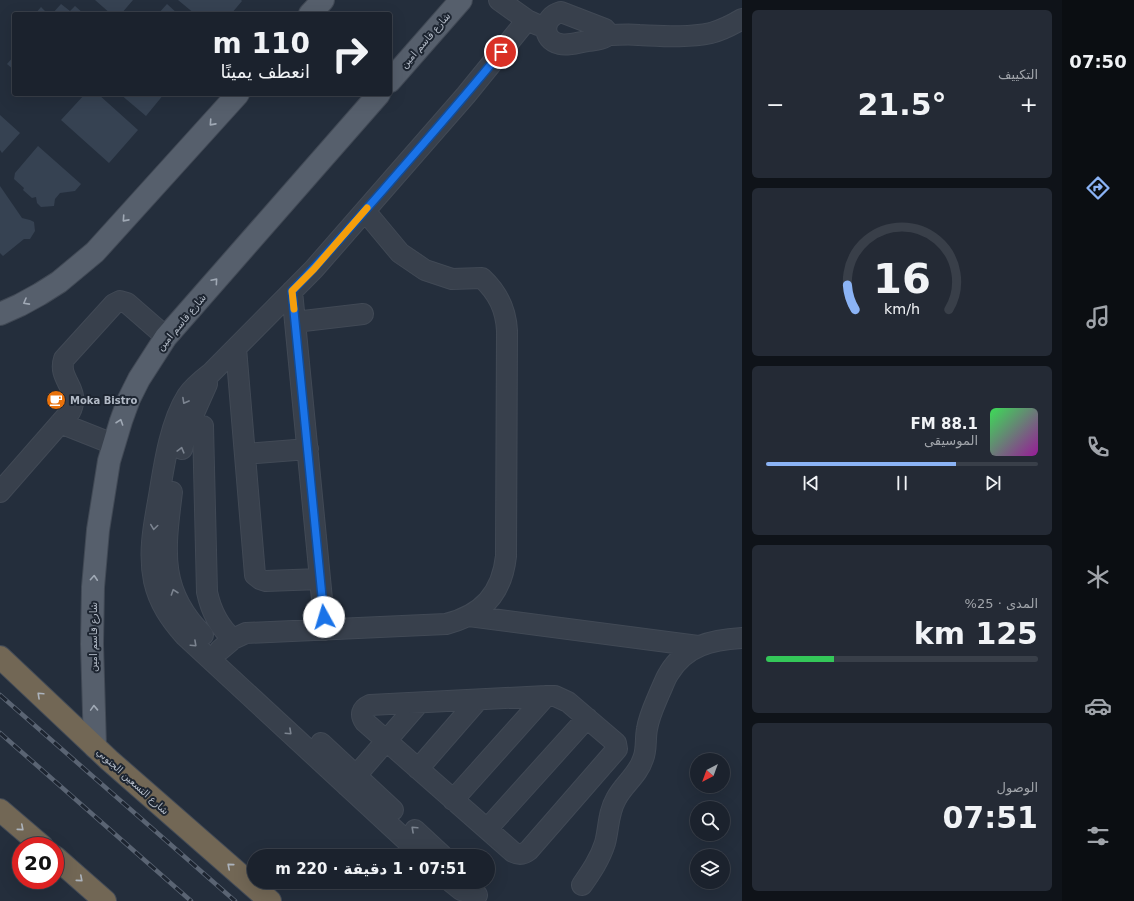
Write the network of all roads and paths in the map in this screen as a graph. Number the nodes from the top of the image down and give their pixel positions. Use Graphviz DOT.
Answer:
graph roads {
  1 [pos="323,0"];
  2 [pos="461,0"];
  3 [pos="500,0"];
  4 [pos="312,12"];
  5 [pos="742,19"];
  6 [pos="537,24"];
  7 [pos="608,35"];
  8 [pos="392,79"];
  9 [pos="236,96"];
  10 [pos="377,96"];
  11 [pos="365,211"];
  12 [pos="292,291"];
  13 [pos="0,314"];
  14 [pos="363,314"];
  15 [pos="295,322"];
  16 [pos="166,337"];
  17 [pos="236,348"];
  18 [pos="211,373"];
  19 [pos="60,423"];
  20 [pos="203,426"];
  21 [pos="114,444"];
  22 [pos="308,449"];
  23 [pos="245,454"];
  24 [pos="4,480"];
  25 [pos="320,579"];
  26 [pos="469,616"];
  27 [pos="325,630"];
  28 [pos="742,638"];
  29 [pos="226,644"];
  30 [pos="698,646"];
  31 [pos="0,657"];
  32 [pos="546,696"];
  33 [pos="478,700"];
  34 [pos="419,703"];
  35 [pos="587,718"];
  36 [pos="386,741"];
  37 [pos="95,747"];
  38 [pos="418,769"];
  39 [pos="352,781"];
  40 [pos="453,800"];
  41 [pos="0,810"];
  42 [pos="487,829"];
  43 [pos="32,837"];
  44 [pos="416,849"];
  45 [pos="435,849"];
  46 [pos="64,865"];
  47 [pos="582,885"];
  48 [pos="460,889"];
  49 [pos="477,893"];
  50 [pos="105,901"];
  51 [pos="270,901"];
  1 -- 4 [label="main road"];
  2 -- 8 [label="main road, شارع قاسم امين"];
  3 -- 6 [label="street"];
  5 -- 7 [label="street"];
  6 -- 7 [label="street"];
  6 -- 7 [label="street"];
  6 -- 11 [label="street"];
  9 -- 13 [label="main road, one-way"];
  16 -- 10 [label="main road, شارع قاسم امين, one-way"];
  11 -- 12 [label="street"];
  11 -- 26 [label="street"];
  12 -- 15 [label="street"];
  12 -- 17 [label="street"];
  14 -- 15 [label="street"];
  15 -- 22 [label="street"];
  16 -- 19 [label="street"];
  21 -- 16 [label="main road, شارع قاسم امين, one-way"];
  17 -- 18 [label="street"];
  17 -- 23 [label="street"];
  29 -- 18 [label="street, one-way"];
  18 -- 39 [label="street, one-way"];
  19 -- 21 [label="street"];
  19 -- 24 [label="street"];
  20 -- 29 [label="street"];
  37 -- 21 [label="main road, شارع قاسم امين, one-way"];
  22 -- 23 [label="street"];
  22 -- 25 [label="street"];
  23 -- 25 [label="street"];
  25 -- 27 [label="street"];
  26 -- 27 [label="street"];
  26 -- 30 [label="street"];
  27 -- 29 [label="street"];
  28 -- 30 [label="street"];
  29 -- 39 [label="street"];
  30 -- 47 [label="street"];
  37 -- 31 [label="highway, شارع التسعين الجنوبي, one-way"];
  32 -- 33 [label="street"];
  32 -- 35 [label="street"];
  32 -- 40 [label="street"];
  33 -- 34 [label="street"];
  33 -- 38 [label="street"];
  34 -- 36 [label="street"];
  34 -- 36 [label="street"];
  35 -- 42 [label="street"];
  35 -- 42 [label="street"];
  36 -- 38 [label="street"];
  36 -- 39 [label="street"];
  51 -- 37 [label="highway, شارع التسعين الجنوبي, one-way"];
  38 -- 40 [label="street"];
  39 -- 44 [label="street"];
  45 -- 39 [label="street, one-way"];
  40 -- 42 [label="street"];
  41 -- 43 [label="highway, one-way"];
  46 -- 50 [label="highway, one-way"];
  48 -- 49 [label="street"];
}
